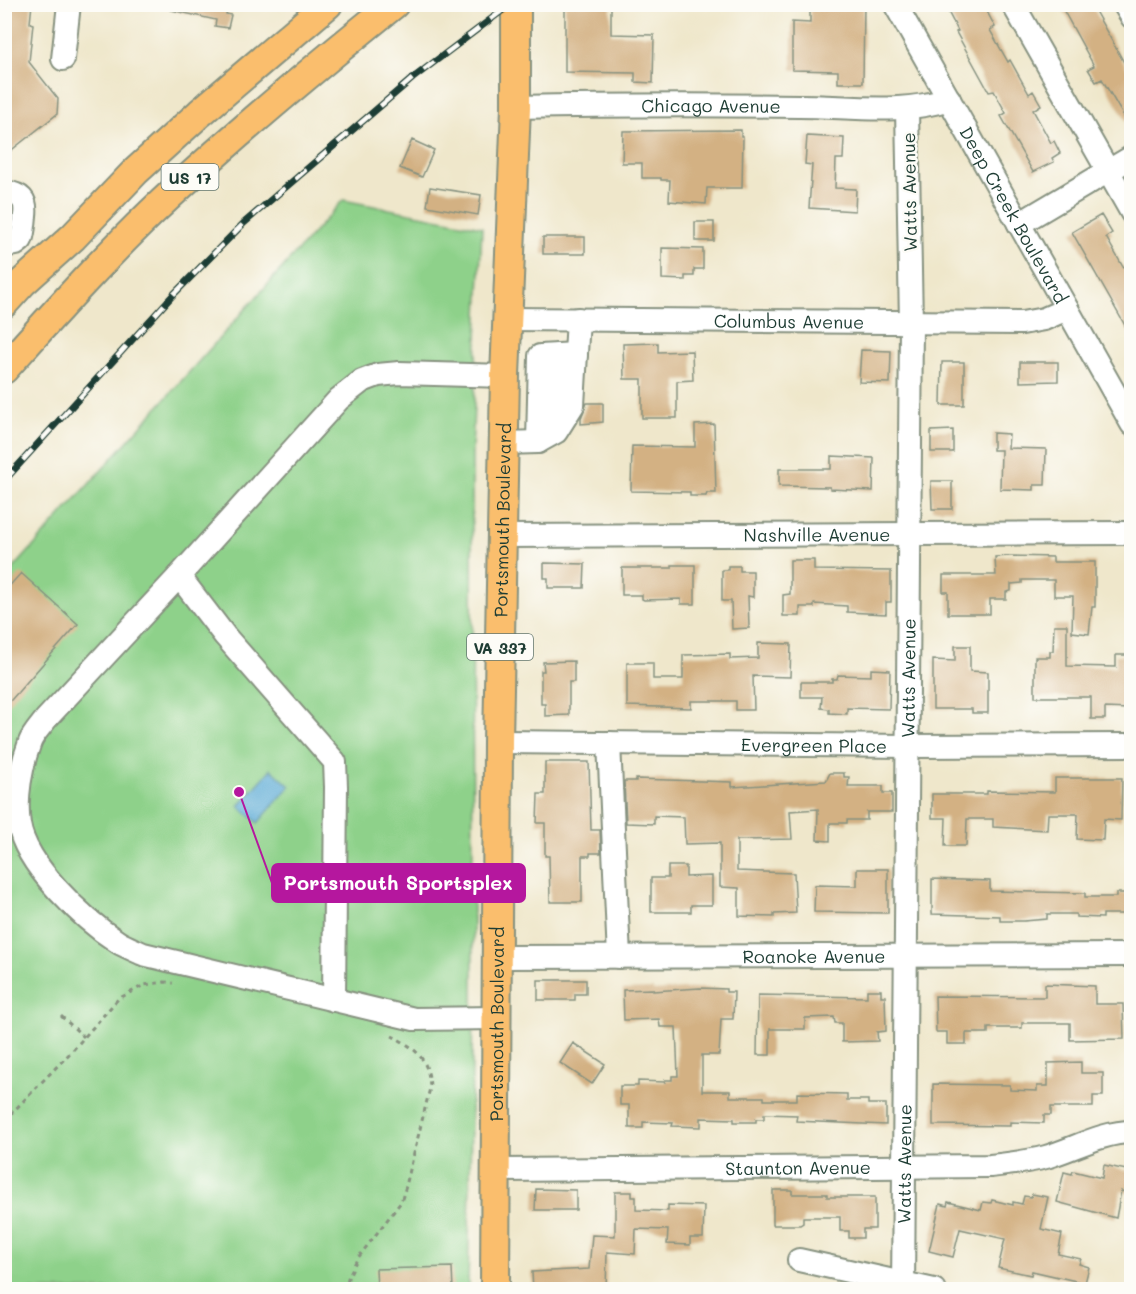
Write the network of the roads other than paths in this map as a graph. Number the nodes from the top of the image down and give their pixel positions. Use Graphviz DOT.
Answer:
graph roads {
  1 [pos="69,4"];
  2 [pos="328,4"];
  3 [pos="394,4"];
  4 [pos="516,4"];
  5 [pos="895,4"];
  6 [pos="1013,4"];
  7 [pos="1124,4"];
  8 [pos="1131,17"];
  9 [pos="63,59"];
  10 [pos="949,99"];
  11 [pos="516,107"];
  12 [pos="907,109"];
  13 [pos="1131,157"];
  14 [pos="1108,171"];
  15 [pos="4,192"];
  16 [pos="1131,213"];
  17 [pos="1019,224"];
  18 [pos="4,245"];
  19 [pos="4,303"];
  20 [pos="1067,309"];
  21 [pos="507,319"];
  22 [pos="578,319"];
  23 [pos="911,323"];
  24 [pos="567,355"];
  25 [pos="4,369"];
  26 [pos="505,382"];
  27 [pos="539,385"];
  28 [pos="1131,424"];
  29 [pos="547,437"];
  30 [pos="504,442"];
  31 [pos="910,532"];
  32 [pos="1131,532"];
  33 [pos="502,536"];
  34 [pos="179,576"];
  35 [pos="498,742"];
  36 [pos="609,743"];
  37 [pos="1131,745"];
  38 [pos="909,746"];
  39 [pos="906,955"];
  40 [pos="1131,955"];
  41 [pos="498,957"];
  42 [pos="619,957"];
  43 [pos="334,1000"];
  44 [pos="498,1018"];
  45 [pos="1131,1132"];
  46 [pos="904,1166"];
  47 [pos="495,1170"];
  48 [pos="799,1260"];
  49 [pos="903,1286"];
  50 [pos="495,1290"];
  51 [pos="934,1290"];
  1 -- 9 [label="street"];
  2 -- 19 [label="main road, US 17"];
  3 -- 25 [label="main road, US 17"];
  4 -- 11 [label="main road, Portsmouth Boulevard / VA 337"];
  5 -- 10 [label="street, Deep Creek Boulevard"];
  6 -- 14 [label="street"];
  7 -- 8 [label="street"];
  10 -- 12 [label="street, Watts Avenue"];
  10 -- 17 [label="street, Deep Creek Boulevard"];
  11 -- 12 [label="street, Chicago Avenue"];
  11 -- 21 [label="main road, Portsmouth Boulevard / VA 337"];
  12 -- 23 [label="street, Watts Avenue"];
  13 -- 14 [label="street"];
  14 -- 16 [label="street"];
  14 -- 17 [label="street"];
  15 -- 18 [label="street"];
  17 -- 20 [label="street, Deep Creek Boulevard"];
  20 -- 23 [label="street, Columbus Avenue"];
  20 -- 28 [label="street, Deep Creek Boulevard"];
  21 -- 22 [label="street, Columbus Avenue"];
  21 -- 26 [label="main road, Portsmouth Boulevard / VA 337"];
  22 -- 23 [label="street, Columbus Avenue"];
  22 -- 24 [label="street"];
  23 -- 31 [label="street, Watts Avenue"];
  24 -- 27 [label="street"];
  24 -- 29 [label="street"];
  26 -- 27 [label="street"];
  26 -- 30 [label="main road, Portsmouth Boulevard / VA 337"];
  26 -- 34 [label="street"];
  27 -- 29 [label="street"];
  29 -- 30 [label="street"];
  30 -- 33 [label="main road, Portsmouth Boulevard / VA 337"];
  31 -- 32 [label="street, Nashville Avenue"];
  31 -- 33 [label="street, Nashville Avenue"];
  31 -- 38 [label="street, Watts Avenue"];
  33 -- 35 [label="main road, Portsmouth Boulevard / VA 337"];
  34 -- 43 [label="street"];
  34 -- 43 [label="street"];
  35 -- 36 [label="street, Evergreen Place"];
  35 -- 41 [label="main road, Portsmouth Boulevard / VA 337"];
  36 -- 38 [label="street, Evergreen Place"];
  36 -- 42 [label="street"];
  37 -- 38 [label="street, Evergreen Place"];
  38 -- 39 [label="street, Watts Avenue"];
  39 -- 40 [label="street, Roanoke Avenue"];
  39 -- 42 [label="street, Roanoke Avenue"];
  39 -- 46 [label="street, Watts Avenue"];
  41 -- 42 [label="street, Roanoke Avenue"];
  41 -- 44 [label="main road, Portsmouth Boulevard / VA 337"];
  43 -- 44 [label="street"];
  44 -- 47 [label="main road, Portsmouth Boulevard / VA 337"];
  45 -- 46 [label="street, Staunton Avenue"];
  46 -- 47 [label="street, Staunton Avenue"];
  46 -- 49 [label="street, Watts Avenue"];
  47 -- 50 [label="main road, Portsmouth Boulevard / VA 337"];
  48 -- 49 [label="street"];
  49 -- 51 [label="street"];
}
